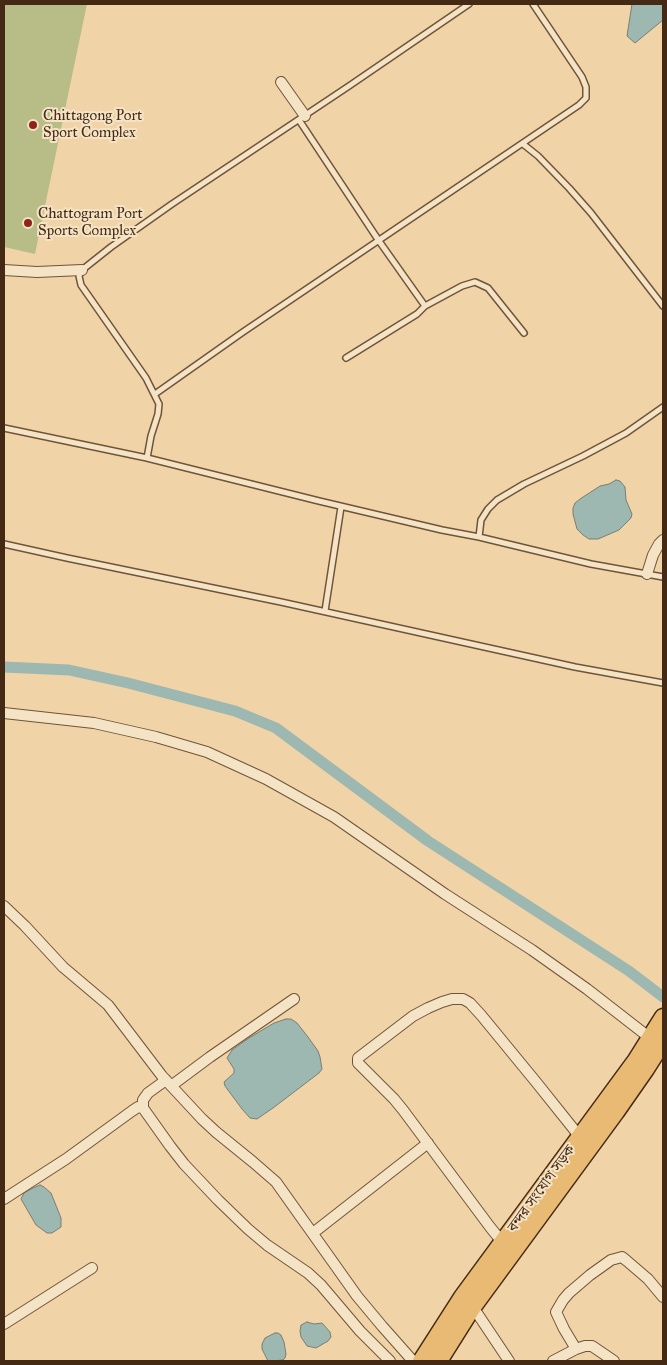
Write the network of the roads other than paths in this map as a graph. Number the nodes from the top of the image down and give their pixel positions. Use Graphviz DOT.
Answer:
graph roads {
  1 [pos="469,4"];
  2 [pos="533,4"];
  3 [pos="281,82"];
  4 [pos="302,118"];
  5 [pos="523,144"];
  6 [pos="379,241"];
  7 [pos="4,270"];
  8 [pos="82,270"];
  9 [pos="426,306"];
  10 [pos="663,306"];
  11 [pos="524,333"];
  12 [pos="346,358"];
  13 [pos="155,394"];
  14 [pos="663,407"];
  15 [pos="4,428"];
  16 [pos="147,458"];
  17 [pos="341,507"];
  18 [pos="479,537"];
  19 [pos="663,540"];
  20 [pos="4,544"];
  21 [pos="647,574"];
  22 [pos="663,577"];
  23 [pos="325,611"];
  24 [pos="663,683"];
  25 [pos="4,712"];
  26 [pos="4,906"];
  27 [pos="294,999"];
  28 [pos="663,1017"];
  29 [pos="659,1043"];
  30 [pos="168,1083"];
  31 [pos="143,1108"];
  32 [pos="600,1121"];
  33 [pos="580,1137"];
  34 [pos="428,1143"];
  35 [pos="4,1199"];
  36 [pos="313,1233"];
  37 [pos="503,1243"];
  38 [pos="92,1268"];
  39 [pos="663,1297"];
  40 [pos="473,1307"];
  41 [pos="4,1324"];
  42 [pos="576,1349"];
  43 [pos="390,1361"];
  44 [pos="413,1361"];
  45 [pos="421,1361"];
  46 [pos="439,1361"];
  47 [pos="509,1361"];
  48 [pos="553,1361"];
  49 [pos="614,1361"];
  1 -- 4 [label="lane"];
  2 -- 5 [label="lane"];
  3 -- 4 [label="street"];
  4 -- 6 [label="lane"];
  4 -- 8 [label="lane"];
  5 -- 6 [label="lane"];
  5 -- 10 [label="lane"];
  6 -- 9 [label="lane"];
  6 -- 13 [label="lane"];
  7 -- 8 [label="street"];
  8 -- 13 [label="lane"];
  9 -- 11 [label="lane"];
  9 -- 12 [label="lane"];
  13 -- 16 [label="lane"];
  14 -- 18 [label="lane"];
  15 -- 16 [label="lane"];
  16 -- 17 [label="lane"];
  17 -- 18 [label="lane"];
  17 -- 23 [label="lane"];
  18 -- 21 [label="lane"];
  19 -- 21 [label="street"];
  20 -- 23 [label="lane"];
  21 -- 22 [label="lane"];
  23 -- 24 [label="lane"];
  25 -- 29 [label="street"];
  26 -- 30 [label="street"];
  27 -- 30 [label="street"];
  28 -- 29 [label="highway, বন্দর সংযোগ সড়ক"];
  29 -- 32 [label="highway, বন্দর সংযোগ সড়ক"];
  30 -- 31 [label="street"];
  30 -- 36 [label="street"];
  31 -- 35 [label="street"];
  31 -- 43 [label="street"];
  32 -- 33 [label="highway, বন্দর সংযোগ সড়ক"];
  32 -- 40 [label="highway, বন্দর সংযোগ সড়ক"];
  33 -- 34 [label="street"];
  33 -- 37 [label="highway, বন্দর সংযোগ সড়ক"];
  34 -- 36 [label="street"];
  34 -- 37 [label="street"];
  36 -- 44 [label="street"];
  37 -- 45 [label="highway, বন্দর সংযোগ সড়ক"];
  38 -- 41 [label="street"];
  39 -- 42 [label="street"];
  40 -- 46 [label="highway, বন্দর সংযোগ সড়ক"];
  40 -- 47 [label="street"];
  42 -- 48 [label="street"];
  42 -- 49 [label="street"];
}
